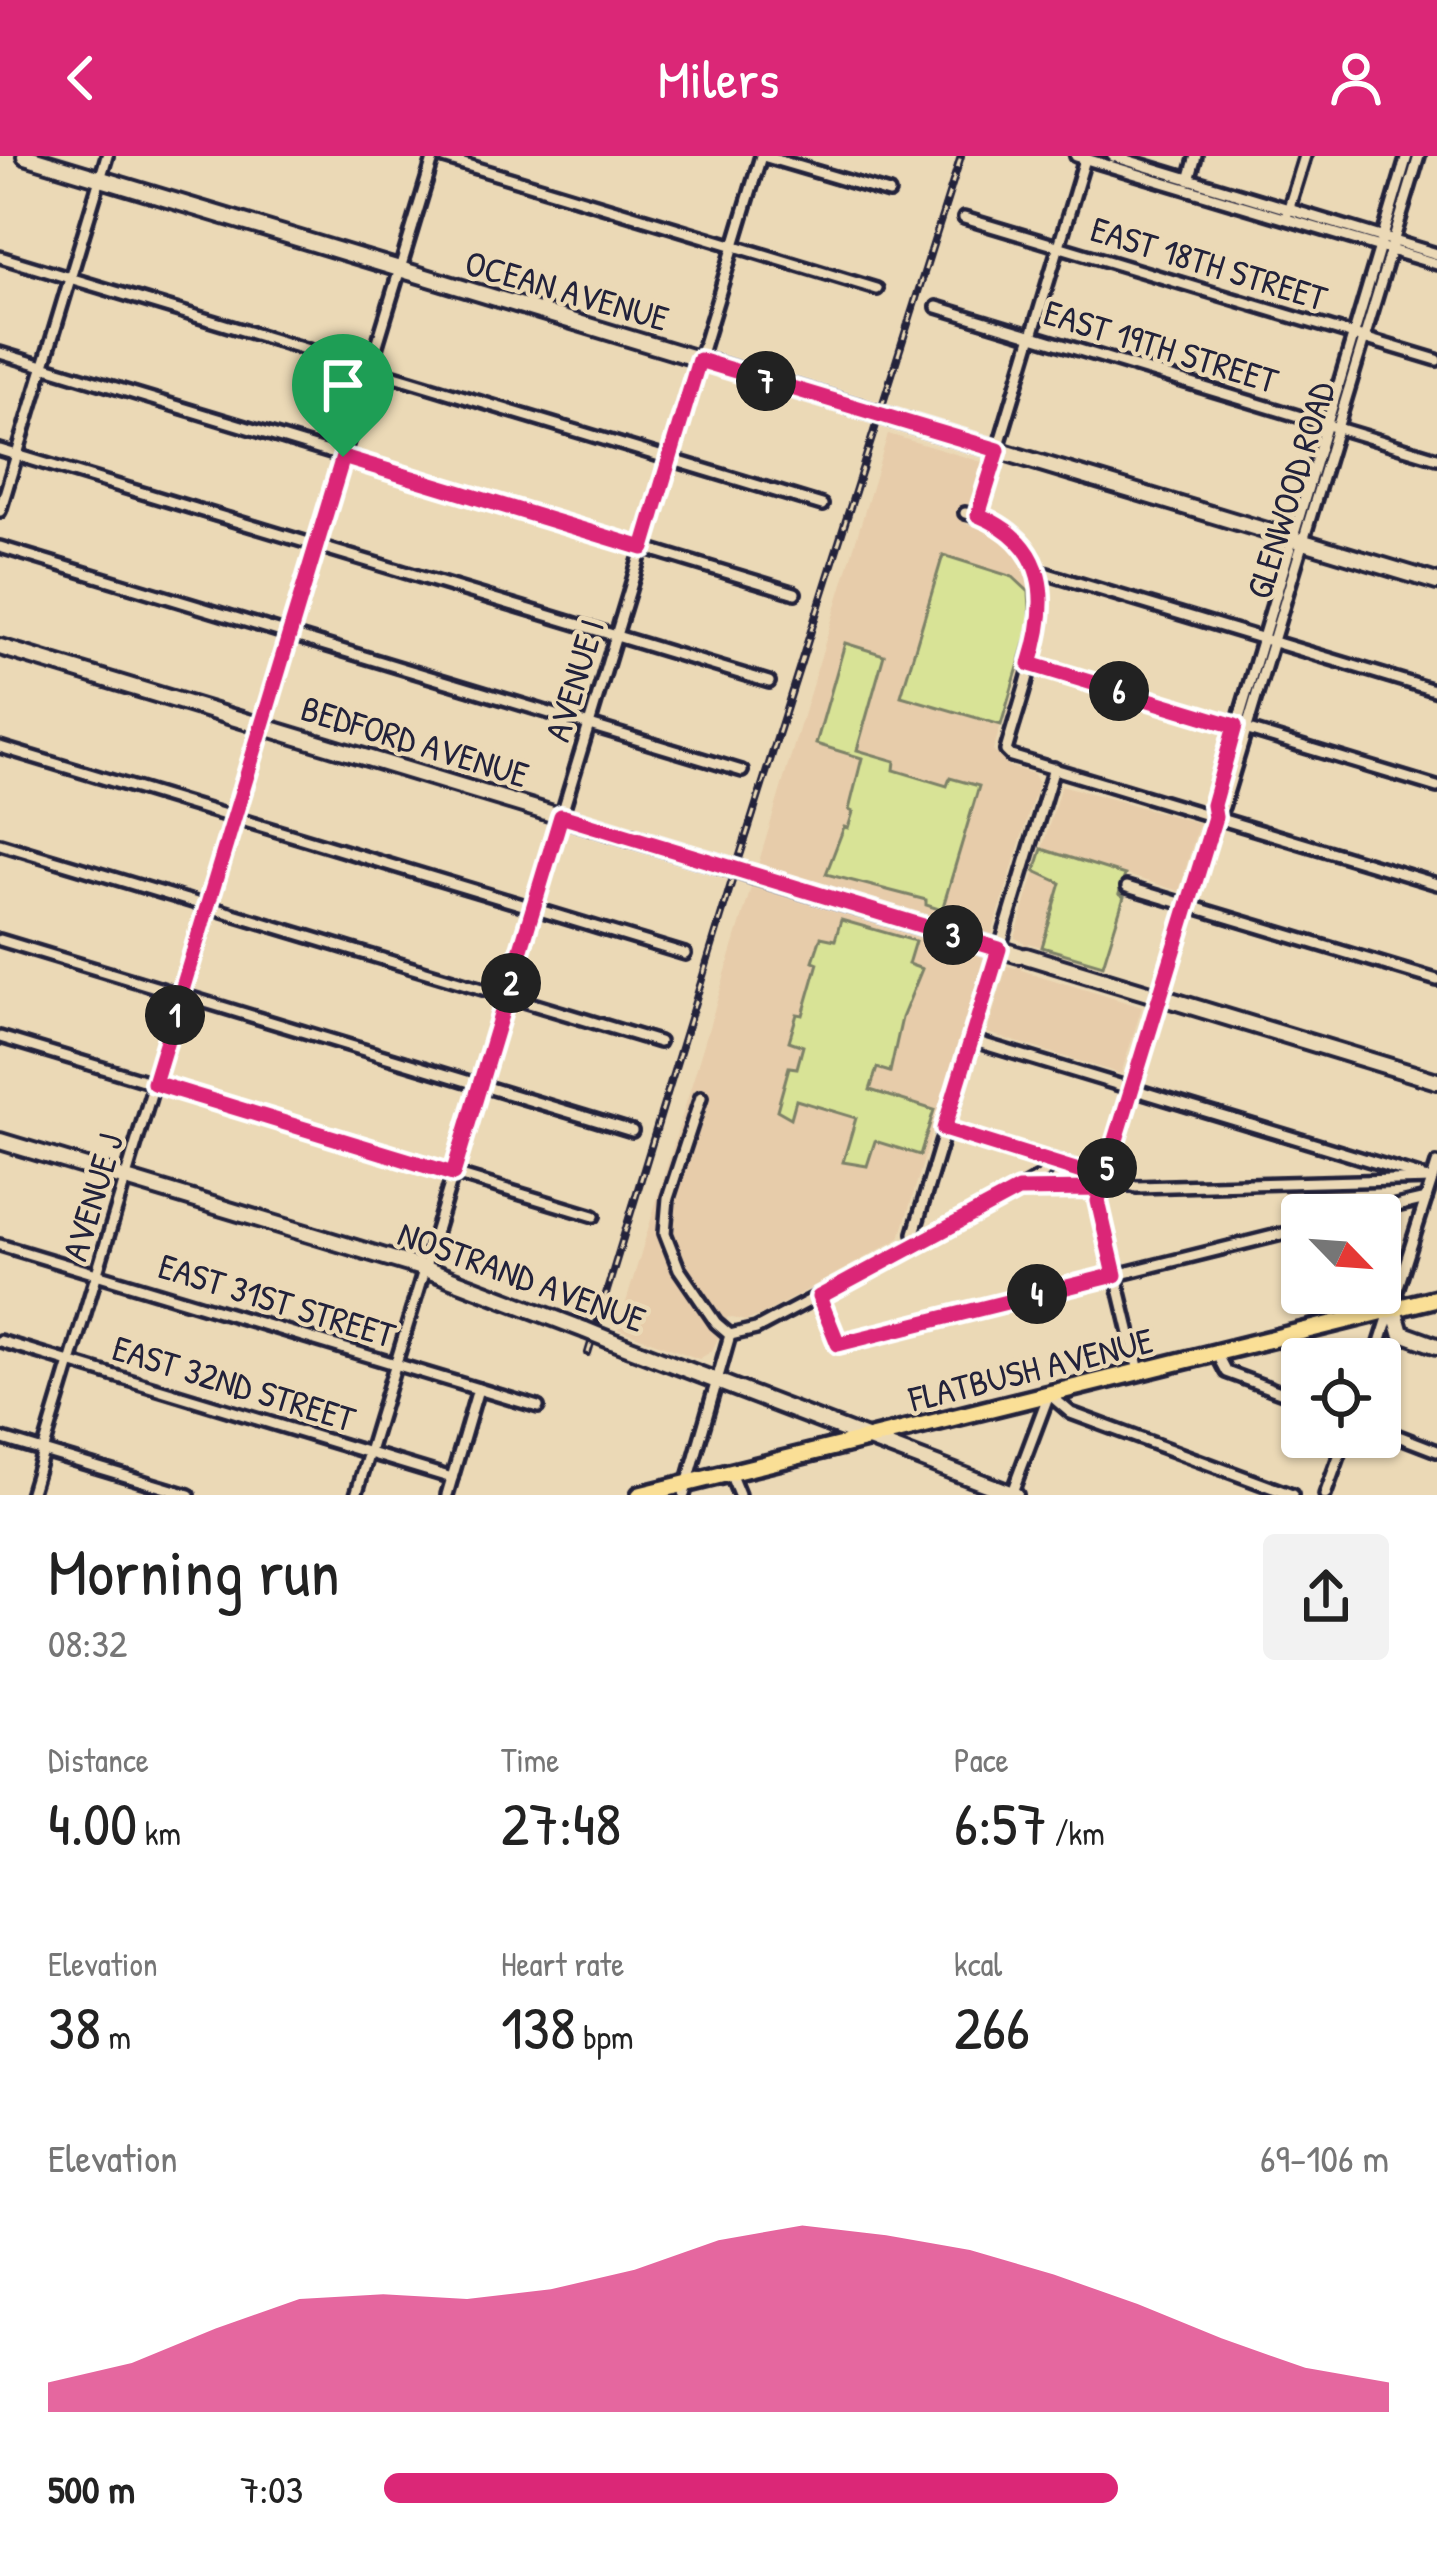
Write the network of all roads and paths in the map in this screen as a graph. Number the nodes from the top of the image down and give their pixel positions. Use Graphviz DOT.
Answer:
graph roads {
  1 [pos="25,156"];
  2 [pos="107,156"];
  3 [pos="436,156"];
  4 [pos="762,156"];
  5 [pos="1113,156"];
  6 [pos="1196,156"];
  7 [pos="1305,156"];
  8 [pos="1407,156"];
  9 [pos="1418,156"];
  10 [pos="1082,157"];
  11 [pos="1407,175"];
  12 [pos="101,178"];
  13 [pos="1188,184"];
  14 [pos="889,194"];
  15 [pos="1287,214"];
  16 [pos="964,218"];
  17 [pos="1387,244"];
  18 [pos="733,245"];
  19 [pos="1059,246"];
  20 [pos="1437,254"];
  21 [pos="0,257"];
  22 [pos="1437,264"];
  23 [pos="399,272"];
  24 [pos="70,278"];
  25 [pos="877,290"];
  26 [pos="938,308"];
  27 [pos="1032,336"];
  28 [pos="1359,336"];
  29 [pos="0,353"];
  30 [pos="699,360"];
  31 [pos="1437,360"];
  32 [pos="44,366"];
  33 [pos="370,368"];
  34 [pos="1332,426"];
  35 [pos="0,450"];
  36 [pos="998,450"];
  37 [pos="17,455"];
  38 [pos="343,457"];
  39 [pos="1437,458"];
  40 [pos="669,459"];
  41 [pos="822,505"];
  42 [pos="0,512"];
  43 [pos="965,513"];
  44 [pos="978,515"];
  45 [pos="1297,540"];
  46 [pos="316,546"];
  47 [pos="0,547"];
  48 [pos="643,548"];
  49 [pos="1038,571"];
  50 [pos="1437,582"];
  51 [pos="795,593"];
  52 [pos="290,634"];
  53 [pos="616,636"];
  54 [pos="1267,640"];
  55 [pos="0,647"];
  56 [pos="1030,664"];
  57 [pos="769,682"];
  58 [pos="1437,691"];
  59 [pos="589,724"];
  60 [pos="262,726"];
  61 [pos="1241,728"];
  62 [pos="0,747"];
  63 [pos="1054,768"];
  64 [pos="742,771"];
  65 [pos="1437,788"];
  66 [pos="561,816"];
  67 [pos="235,817"];
  68 [pos="1215,817"];
  69 [pos="0,844"];
  70 [pos="1437,884"];
  71 [pos="1127,887"];
  72 [pos="1188,905"];
  73 [pos="208,906"];
  74 [pos="534,908"];
  75 [pos="0,940"];
  76 [pos="999,949"];
  77 [pos="685,954"];
  78 [pos="1437,980"];
  79 [pos="181,994"];
  80 [pos="507,997"];
  81 [pos="1160,997"];
  82 [pos="0,1037"];
  83 [pos="971,1040"];
  84 [pos="659,1042"];
  85 [pos="1437,1081"];
  86 [pos="154,1083"];
  87 [pos="480,1085"];
  88 [pos="1131,1089"];
  89 [pos="700,1097"];
  90 [pos="944,1129"];
  91 [pos="632,1131"];
  92 [pos="0,1141"];
  93 [pos="1051,1161"];
  94 [pos="1437,1164"];
  95 [pos="453,1174"];
  96 [pos="125,1178"];
  97 [pos="1104,1179"];
  98 [pos="1434,1180"];
  99 [pos="1018,1190"];
  100 [pos="1426,1199"];
  101 [pos="1401,1205"];
  102 [pos="594,1216"];
  103 [pos="1281,1233"];
  104 [pos="917,1242"];
  105 [pos="0,1244"];
  106 [pos="425,1269"];
  107 [pos="97,1274"];
  108 [pos="1115,1275"];
  109 [pos="1401,1285"];
  110 [pos="819,1297"];
  111 [pos="1437,1298"];
  112 [pos="1401,1307"];
  113 [pos="1374,1314"];
  114 [pos="1395,1314"];
  115 [pos="730,1335"];
  116 [pos="0,1341"];
  117 [pos="1437,1346"];
  118 [pos="1216,1353"];
  119 [pos="70,1362"];
  120 [pos="396,1364"];
  121 [pos="1139,1371"];
  122 [pos="716,1381"];
  123 [pos="478,1390"];
  124 [pos="1281,1392"];
  125 [pos="1049,1394"];
  126 [pos="538,1407"];
  127 [pos="1401,1437"];
  128 [pos="0,1438"];
  129 [pos="870,1440"];
  130 [pos="1437,1450"];
  131 [pos="43,1451"];
  132 [pos="369,1453"];
  133 [pos="1338,1458"];
  134 [pos="730,1473"];
  135 [pos="452,1478"];
  136 [pos="686,1489"];
  137 [pos="1013,1494"];
  138 [pos="30,1495"];
  139 [pos="189,1495"];
  140 [pos="356,1495"];
  141 [pos="446,1495"];
  142 [pos="640,1495"];
  143 [pos="739,1495"];
  144 [pos="1292,1495"];
  145 [pos="1325,1495"];
  1 -- 12 [label="main road, OCEAN AVENUE"];
  2 -- 12 [label="street"];
  3 -- 18 [label="street"];
  3 -- 23 [label="street, AVENUE J"];
  4 -- 14 [label="street"];
  4 -- 18 [label="street, AVENUE I"];
  5 -- 13 [label="street"];
  6 -- 13 [label="street"];
  7 -- 15 [label="street"];
  8 -- 11 [label="street, GLENWOOD ROAD"];
  9 -- 11 [label="street, GLENWOOD ROAD"];
  10 -- 13 [label="street"];
  10 -- 19 [label="street"];
  11 -- 17 [label="street, GLENWOOD ROAD"];
  12 -- 23 [label="main road, OCEAN AVENUE"];
  12 -- 24 [label="street"];
  13 -- 15 [label="street"];
  15 -- 17 [label="street"];
  16 -- 19 [label="street, EAST 18TH STREET"];
  17 -- 20 [label="street"];
  17 -- 22 [label="street"];
  17 -- 28 [label="street, GLENWOOD ROAD"];
  18 -- 25 [label="street"];
  18 -- 30 [label="street, AVENUE I"];
  19 -- 27 [label="street"];
  19 -- 28 [label="street, EAST 18TH STREET"];
  21 -- 24 [label="street"];
  23 -- 30 [label="main road, OCEAN AVENUE"];
  23 -- 33 [label="street, AVENUE J"];
  24 -- 32 [label="street"];
  24 -- 33 [label="street"];
  26 -- 27 [label="street, EAST 19TH STREET"];
  27 -- 34 [label="street, EAST 19TH STREET"];
  27 -- 36 [label="street"];
  28 -- 31 [label="street, EAST 18TH STREET"];
  28 -- 34 [label="street, GLENWOOD ROAD"];
  29 -- 32 [label="street"];
  30 -- 36 [label="main road, OCEAN AVENUE, bridge"];
  30 -- 40 [label="street, AVENUE I"];
  32 -- 37 [label="street"];
  32 -- 38 [label="street"];
  33 -- 38 [label="street, AVENUE J"];
  33 -- 40 [label="street"];
  34 -- 39 [label="street, EAST 19TH STREET"];
  34 -- 45 [label="street, GLENWOOD ROAD"];
  35 -- 37 [label="street"];
  36 -- 44 [label="street"];
  36 -- 45 [label="main road, OCEAN AVENUE"];
  37 -- 42 [label="street"];
  37 -- 46 [label="street"];
  38 -- 46 [label="street, AVENUE J"];
  38 -- 48 [label="street"];
  40 -- 41 [label="street"];
  40 -- 48 [label="street, AVENUE I"];
  43 -- 44 [label="street"];
  44 -- 49 [label="street"];
  45 -- 50 [label="main road, OCEAN AVENUE"];
  45 -- 54 [label="street, GLENWOOD ROAD"];
  46 -- 52 [label="street, AVENUE J"];
  46 -- 53 [label="street"];
  47 -- 52 [label="street"];
  48 -- 51 [label="street"];
  48 -- 53 [label="street, AVENUE I"];
  49 -- 54 [label="street"];
  49 -- 56 [label="street"];
  52 -- 59 [label="street"];
  52 -- 60 [label="street, AVENUE J"];
  53 -- 57 [label="street"];
  53 -- 59 [label="street, AVENUE I"];
  54 -- 58 [label="street"];
  54 -- 61 [label="street, GLENWOOD ROAD"];
  55 -- 60 [label="main road, BEDFORD AVENUE"];
  56 -- 61 [label="street"];
  56 -- 63 [label="street"];
  59 -- 64 [label="street"];
  59 -- 66 [label="street, AVENUE I"];
  60 -- 66 [label="main road, BEDFORD AVENUE"];
  60 -- 67 [label="street, AVENUE J"];
  61 -- 65 [label="street"];
  61 -- 68 [label="street, GLENWOOD ROAD"];
  62 -- 67 [label="street"];
  63 -- 68 [label="street"];
  63 -- 76 [label="street"];
  66 -- 74 [label="street, AVENUE I"];
  66 -- 76 [label="main road, BEDFORD AVENUE, bridge"];
  67 -- 73 [label="street, AVENUE J"];
  67 -- 74 [label="street"];
  68 -- 70 [label="street"];
  68 -- 72 [label="street, GLENWOOD ROAD"];
  69 -- 73 [label="street"];
  71 -- 72 [label="street"];
  72 -- 78 [label="street"];
  72 -- 81 [label="street, GLENWOOD ROAD"];
  73 -- 79 [label="street, AVENUE J"];
  73 -- 80 [label="street"];
  74 -- 77 [label="street"];
  74 -- 80 [label="street, AVENUE I"];
  75 -- 79 [label="street"];
  76 -- 81 [label="main road, BEDFORD AVENUE"];
  76 -- 83 [label="street"];
  79 -- 86 [label="street, AVENUE J"];
  79 -- 87 [label="street"];
  80 -- 84 [label="street"];
  80 -- 87 [label="street, AVENUE I"];
  81 -- 85 [label="main road, BEDFORD AVENUE"];
  81 -- 88 [label="street, GLENWOOD ROAD"];
  82 -- 86 [label="street"];
  83 -- 88 [label="street"];
  83 -- 90 [label="street"];
  86 -- 95 [label="street"];
  86 -- 96 [label="street, AVENUE J"];
  87 -- 91 [label="street"];
  87 -- 95 [label="street, AVENUE I"];
  88 -- 97 [label="street, GLENWOOD ROAD"];
  88 -- 98 [label="street"];
  89 -- 115 [label="street"];
  90 -- 93 [label="street"];
  90 -- 104 [label="street"];
  92 -- 96 [label="main road, NOSTRAND AVENUE"];
  93 -- 97 [label="street"];
  93 -- 99 [label="street"];
  94 -- 98 [label="street"];
  95 -- 102 [label="street"];
  95 -- 106 [label="street, AVENUE I"];
  96 -- 106 [label="main road, NOSTRAND AVENUE"];
  96 -- 107 [label="street, AVENUE J"];
  97 -- 98 [label="street"];
  97 -- 99 [label="street"];
  97 -- 108 [label="street, GLENWOOD ROAD"];
  98 -- 100 [label="street"];
  99 -- 104 [label="street"];
  100 -- 101 [label="street"];
  100 -- 109 [label="street"];
  103 -- 108 [label="street"];
  104 -- 110 [label="street"];
  105 -- 107 [label="street, EAST 31ST STREET"];
  106 -- 120 [label="street, AVENUE I"];
  106 -- 122 [label="main road, NOSTRAND AVENUE, bridge"];
  107 -- 119 [label="street, AVENUE J"];
  107 -- 120 [label="street, EAST 31ST STREET"];
  108 -- 110 [label="street"];
  108 -- 121 [label="street, GLENWOOD ROAD"];
  110 -- 115 [label="street"];
  111 -- 112 [label="main road, FLATBUSH AVENUE"];
  113 -- 118 [label="main road, FLATBUSH AVENUE"];
  114 -- 117 [label="main road"];
  115 -- 122 [label="street"];
  116 -- 119 [label="street, EAST 32ND STREET"];
  118 -- 121 [label="main road, FLATBUSH AVENUE"];
  118 -- 124 [label="street"];
  119 -- 131 [label="street, AVENUE J"];
  119 -- 132 [label="street, EAST 32ND STREET"];
  120 -- 123 [label="street, EAST 31ST STREET"];
  120 -- 132 [label="street, AVENUE I"];
  121 -- 125 [label="main road, FLATBUSH AVENUE"];
  122 -- 129 [label="main road, NOSTRAND AVENUE"];
  122 -- 136 [label="street"];
  123 -- 126 [label="street, EAST 31ST STREET"];
  123 -- 135 [label="street"];
  125 -- 129 [label="main road, FLATBUSH AVENUE"];
  125 -- 137 [label="street"];
  125 -- 144 [label="street"];
  127 -- 130 [label="street"];
  128 -- 131 [label="street"];
  129 -- 134 [label="main road, FLATBUSH AVENUE"];
  129 -- 137 [label="main road, NOSTRAND AVENUE"];
  131 -- 138 [label="street, AVENUE J"];
  131 -- 139 [label="street"];
  132 -- 135 [label="street, EAST 32ND STREET"];
  132 -- 140 [label="street, AVENUE I"];
  133 -- 145 [label="street"];
  134 -- 136 [label="main road, FLATBUSH AVENUE"];
  134 -- 143 [label="street"];
  135 -- 141 [label="street"];
  136 -- 142 [label="main road, FLATBUSH AVENUE"];
}
